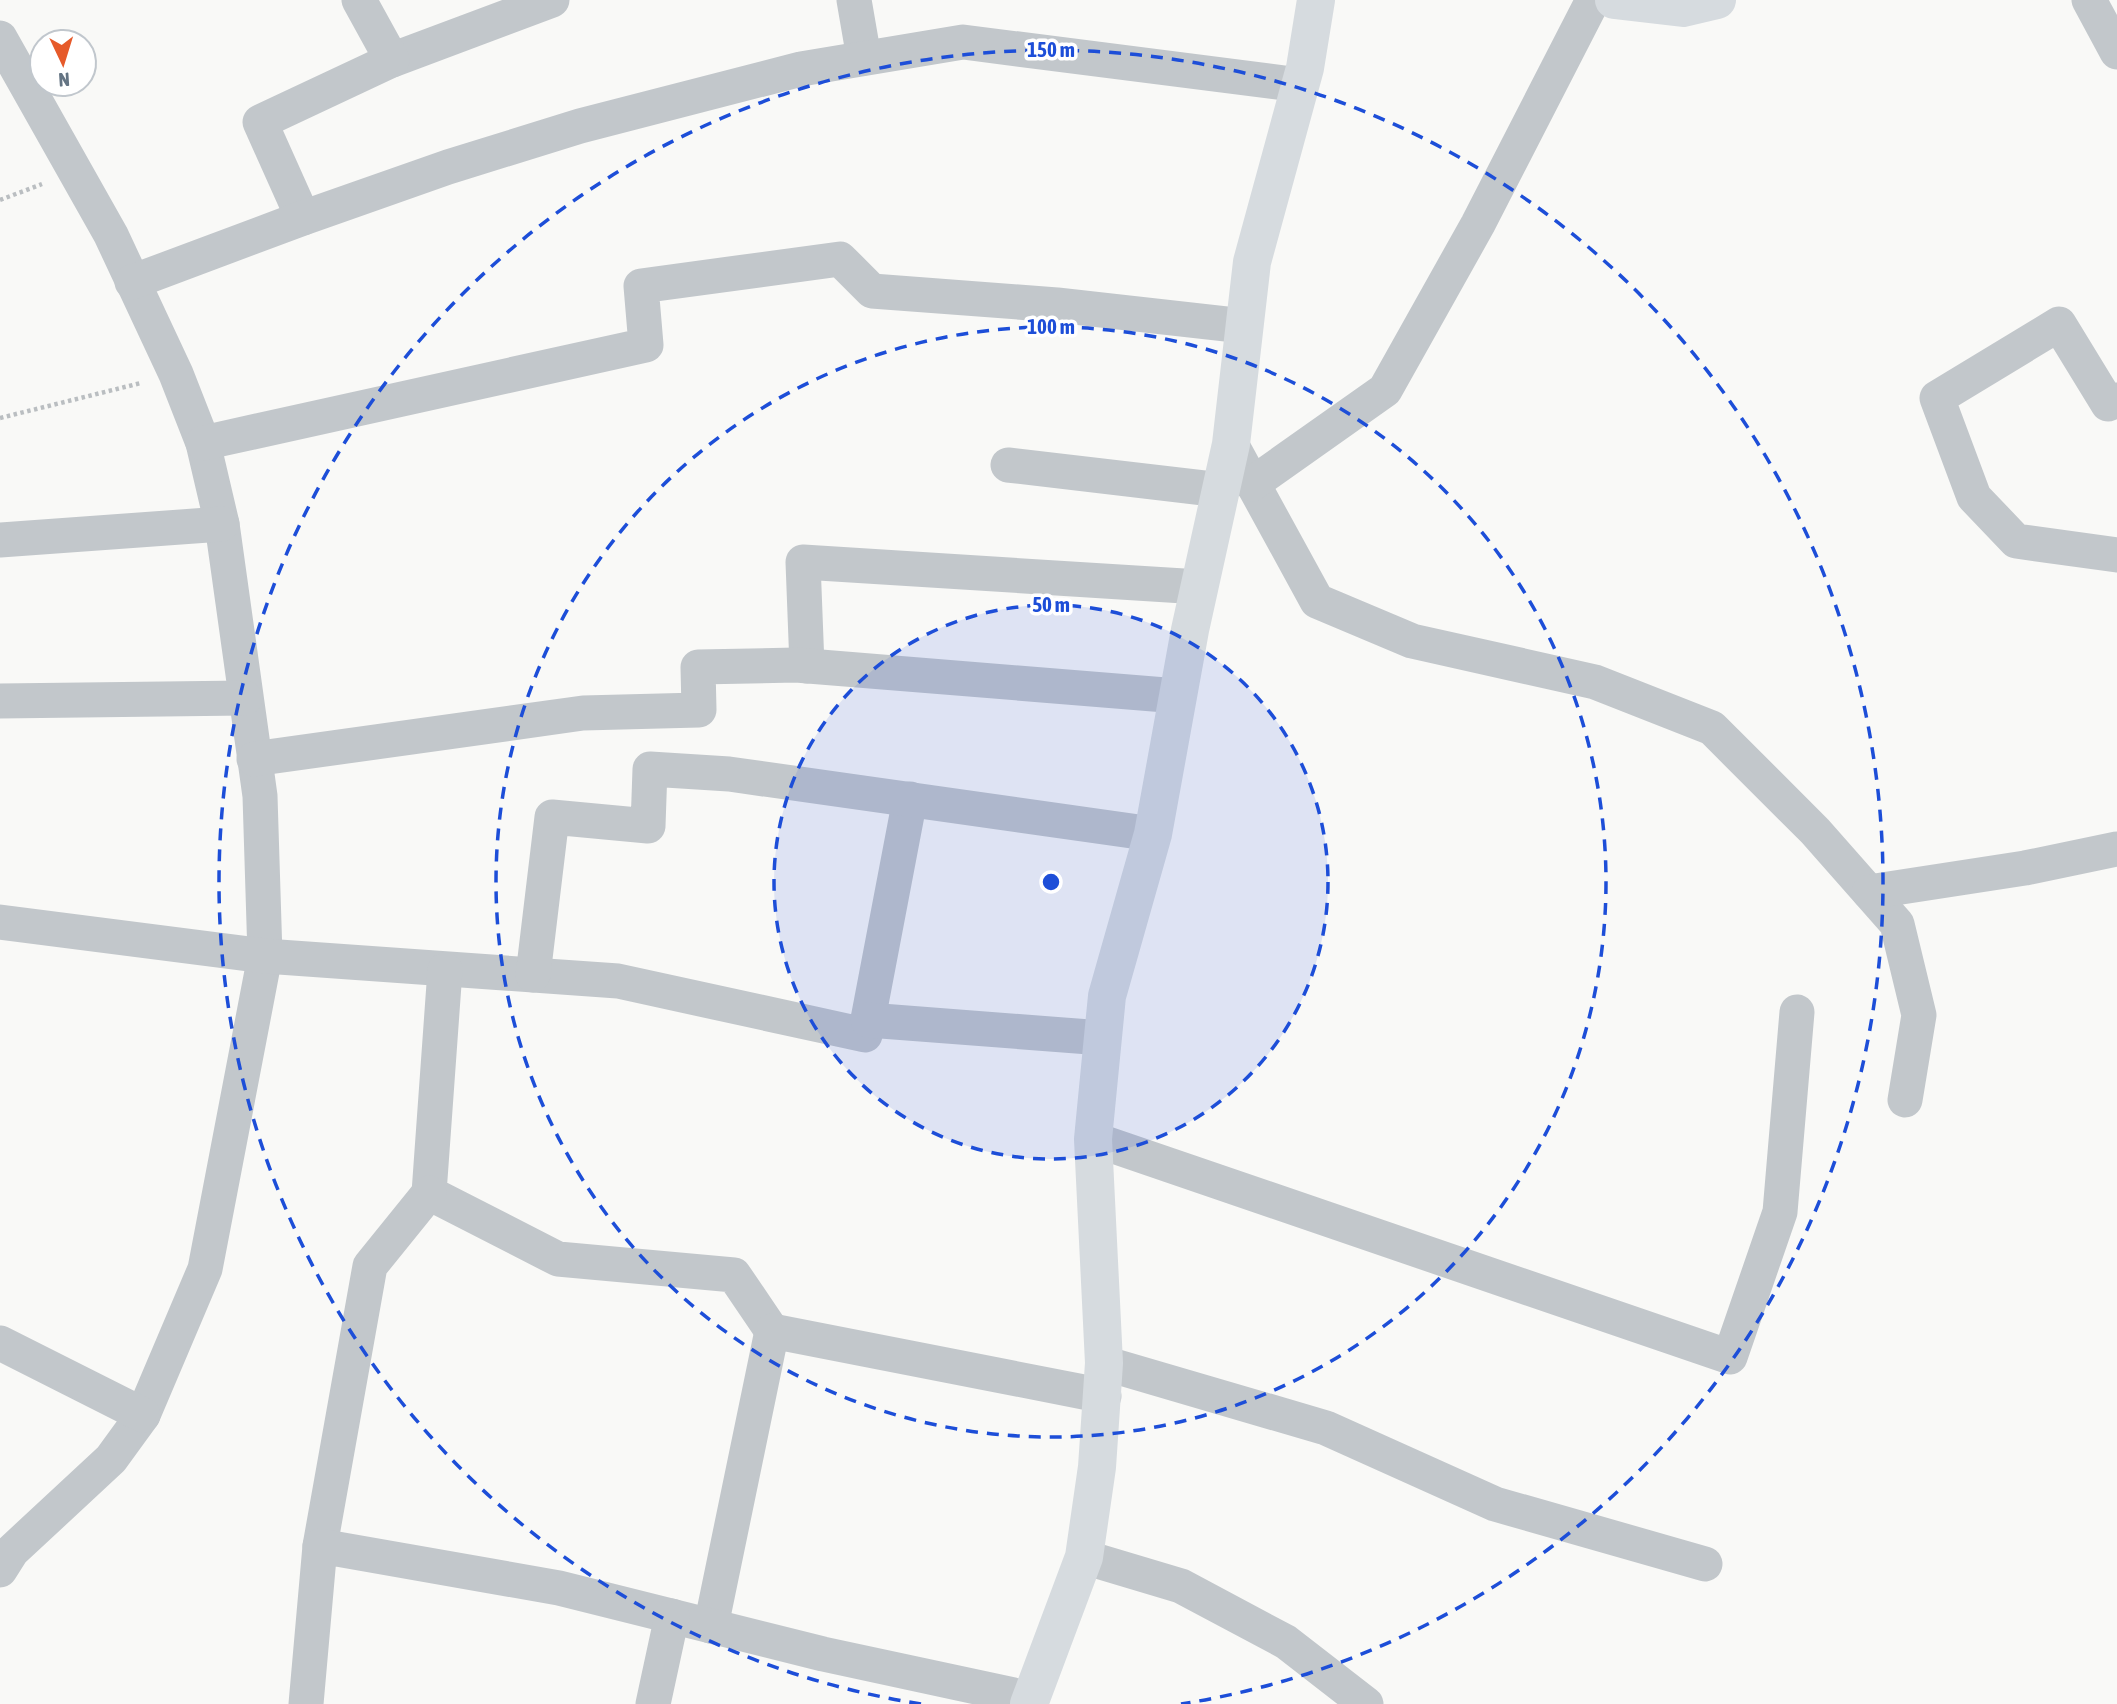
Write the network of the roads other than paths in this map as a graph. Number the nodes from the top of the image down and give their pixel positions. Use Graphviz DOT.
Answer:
graph roads {
  1 [pos="359,0"];
  2 [pos="552,0"];
  3 [pos="854,0"];
  4 [pos="1317,0"];
  5 [pos="1593,0"];
  6 [pos="1614,0"];
  7 [pos="1717,0"];
  8 [pos="2089,0"];
  9 [pos="0,38"];
  10 [pos="2117,52"];
  11 [pos="864,58"];
  12 [pos="392,60"];
  13 [pos="1300,85"];
  14 [pos="303,218"];
  15 [pos="132,282"];
  16 [pos="1244,326"];
  17 [pos="2117,400"];
  18 [pos="203,443"];
  19 [pos="1008,465"];
  20 [pos="1236,487"];
  21 [pos="222,524"];
  22 [pos="0,540"];
  23 [pos="2117,555"];
  24 [pos="1199,586"];
  25 [pos="807,666"];
  26 [pos="1178,696"];
  27 [pos="245,698"];
  28 [pos="0,701"];
  29 [pos="254,759"];
  30 [pos="910,799"];
  31 [pos="1153,834"];
  32 [pos="2117,849"];
  33 [pos="1869,892"];
  34 [pos="0,922"];
  35 [pos="265,956"];
  36 [pos="445,970"];
  37 [pos="533,975"];
  38 [pos="1797,1012"];
  39 [pos="868,1020"];
  40 [pos="1103,1038"];
  41 [pos="1905,1100"];
  42 [pos="1093,1139"];
  43 [pos="429,1193"];
  44 [pos="772,1331"];
  45 [pos="0,1343"];
  46 [pos="1104,1379"];
  47 [pos="143,1415"];
  48 [pos="320,1546"];
  49 [pos="1084,1557"];
  50 [pos="1704,1564"];
  51 [pos="0,1570"];
  52 [pos="671,1616"];
  53 [pos="711,1626"];
  54 [pos="1031,1701"];
  55 [pos="306,1704"];
  56 [pos="653,1704"];
  57 [pos="1366,1704"];
  1 -- 12 [label="street"];
  2 -- 12 [label="street"];
  3 -- 11 [label="street"];
  4 -- 13 [label="street"];
  5 -- 20 [label="street"];
  6 -- 7 [label="street"];
  8 -- 10 [label="street"];
  9 -- 15 [label="street"];
  11 -- 13 [label="street"];
  11 -- 14 [label="street"];
  12 -- 14 [label="street"];
  13 -- 16 [label="street"];
  14 -- 15 [label="street"];
  15 -- 18 [label="street"];
  16 -- 18 [label="street"];
  16 -- 20 [label="street"];
  17 -- 23 [label="street"];
  18 -- 21 [label="street"];
  19 -- 20 [label="street"];
  20 -- 24 [label="street"];
  20 -- 33 [label="street"];
  21 -- 22 [label="street"];
  21 -- 27 [label="street"];
  24 -- 25 [label="street"];
  24 -- 26 [label="street"];
  25 -- 26 [label="street"];
  25 -- 29 [label="street"];
  26 -- 31 [label="street"];
  27 -- 28 [label="street"];
  27 -- 29 [label="street"];
  29 -- 35 [label="street"];
  30 -- 31 [label="street"];
  30 -- 37 [label="street"];
  30 -- 39 [label="street"];
  31 -- 40 [label="street"];
  32 -- 33 [label="street"];
  33 -- 41 [label="street"];
  34 -- 35 [label="street"];
  35 -- 36 [label="street"];
  35 -- 47 [label="street"];
  36 -- 37 [label="street"];
  36 -- 43 [label="street"];
  37 -- 39 [label="street"];
  38 -- 42 [label="street"];
  39 -- 40 [label="street"];
  40 -- 42 [label="street"];
  42 -- 46 [label="street"];
  43 -- 44 [label="street"];
  43 -- 48 [label="street"];
  44 -- 46 [label="street"];
  44 -- 53 [label="street"];
  45 -- 47 [label="street"];
  46 -- 49 [label="street"];
  46 -- 50 [label="street"];
  47 -- 51 [label="street"];
  48 -- 52 [label="street"];
  48 -- 55 [label="street"];
  49 -- 54 [label="street"];
  49 -- 57 [label="street"];
  52 -- 53 [label="street"];
  52 -- 56 [label="street"];
  53 -- 54 [label="street"];
}
